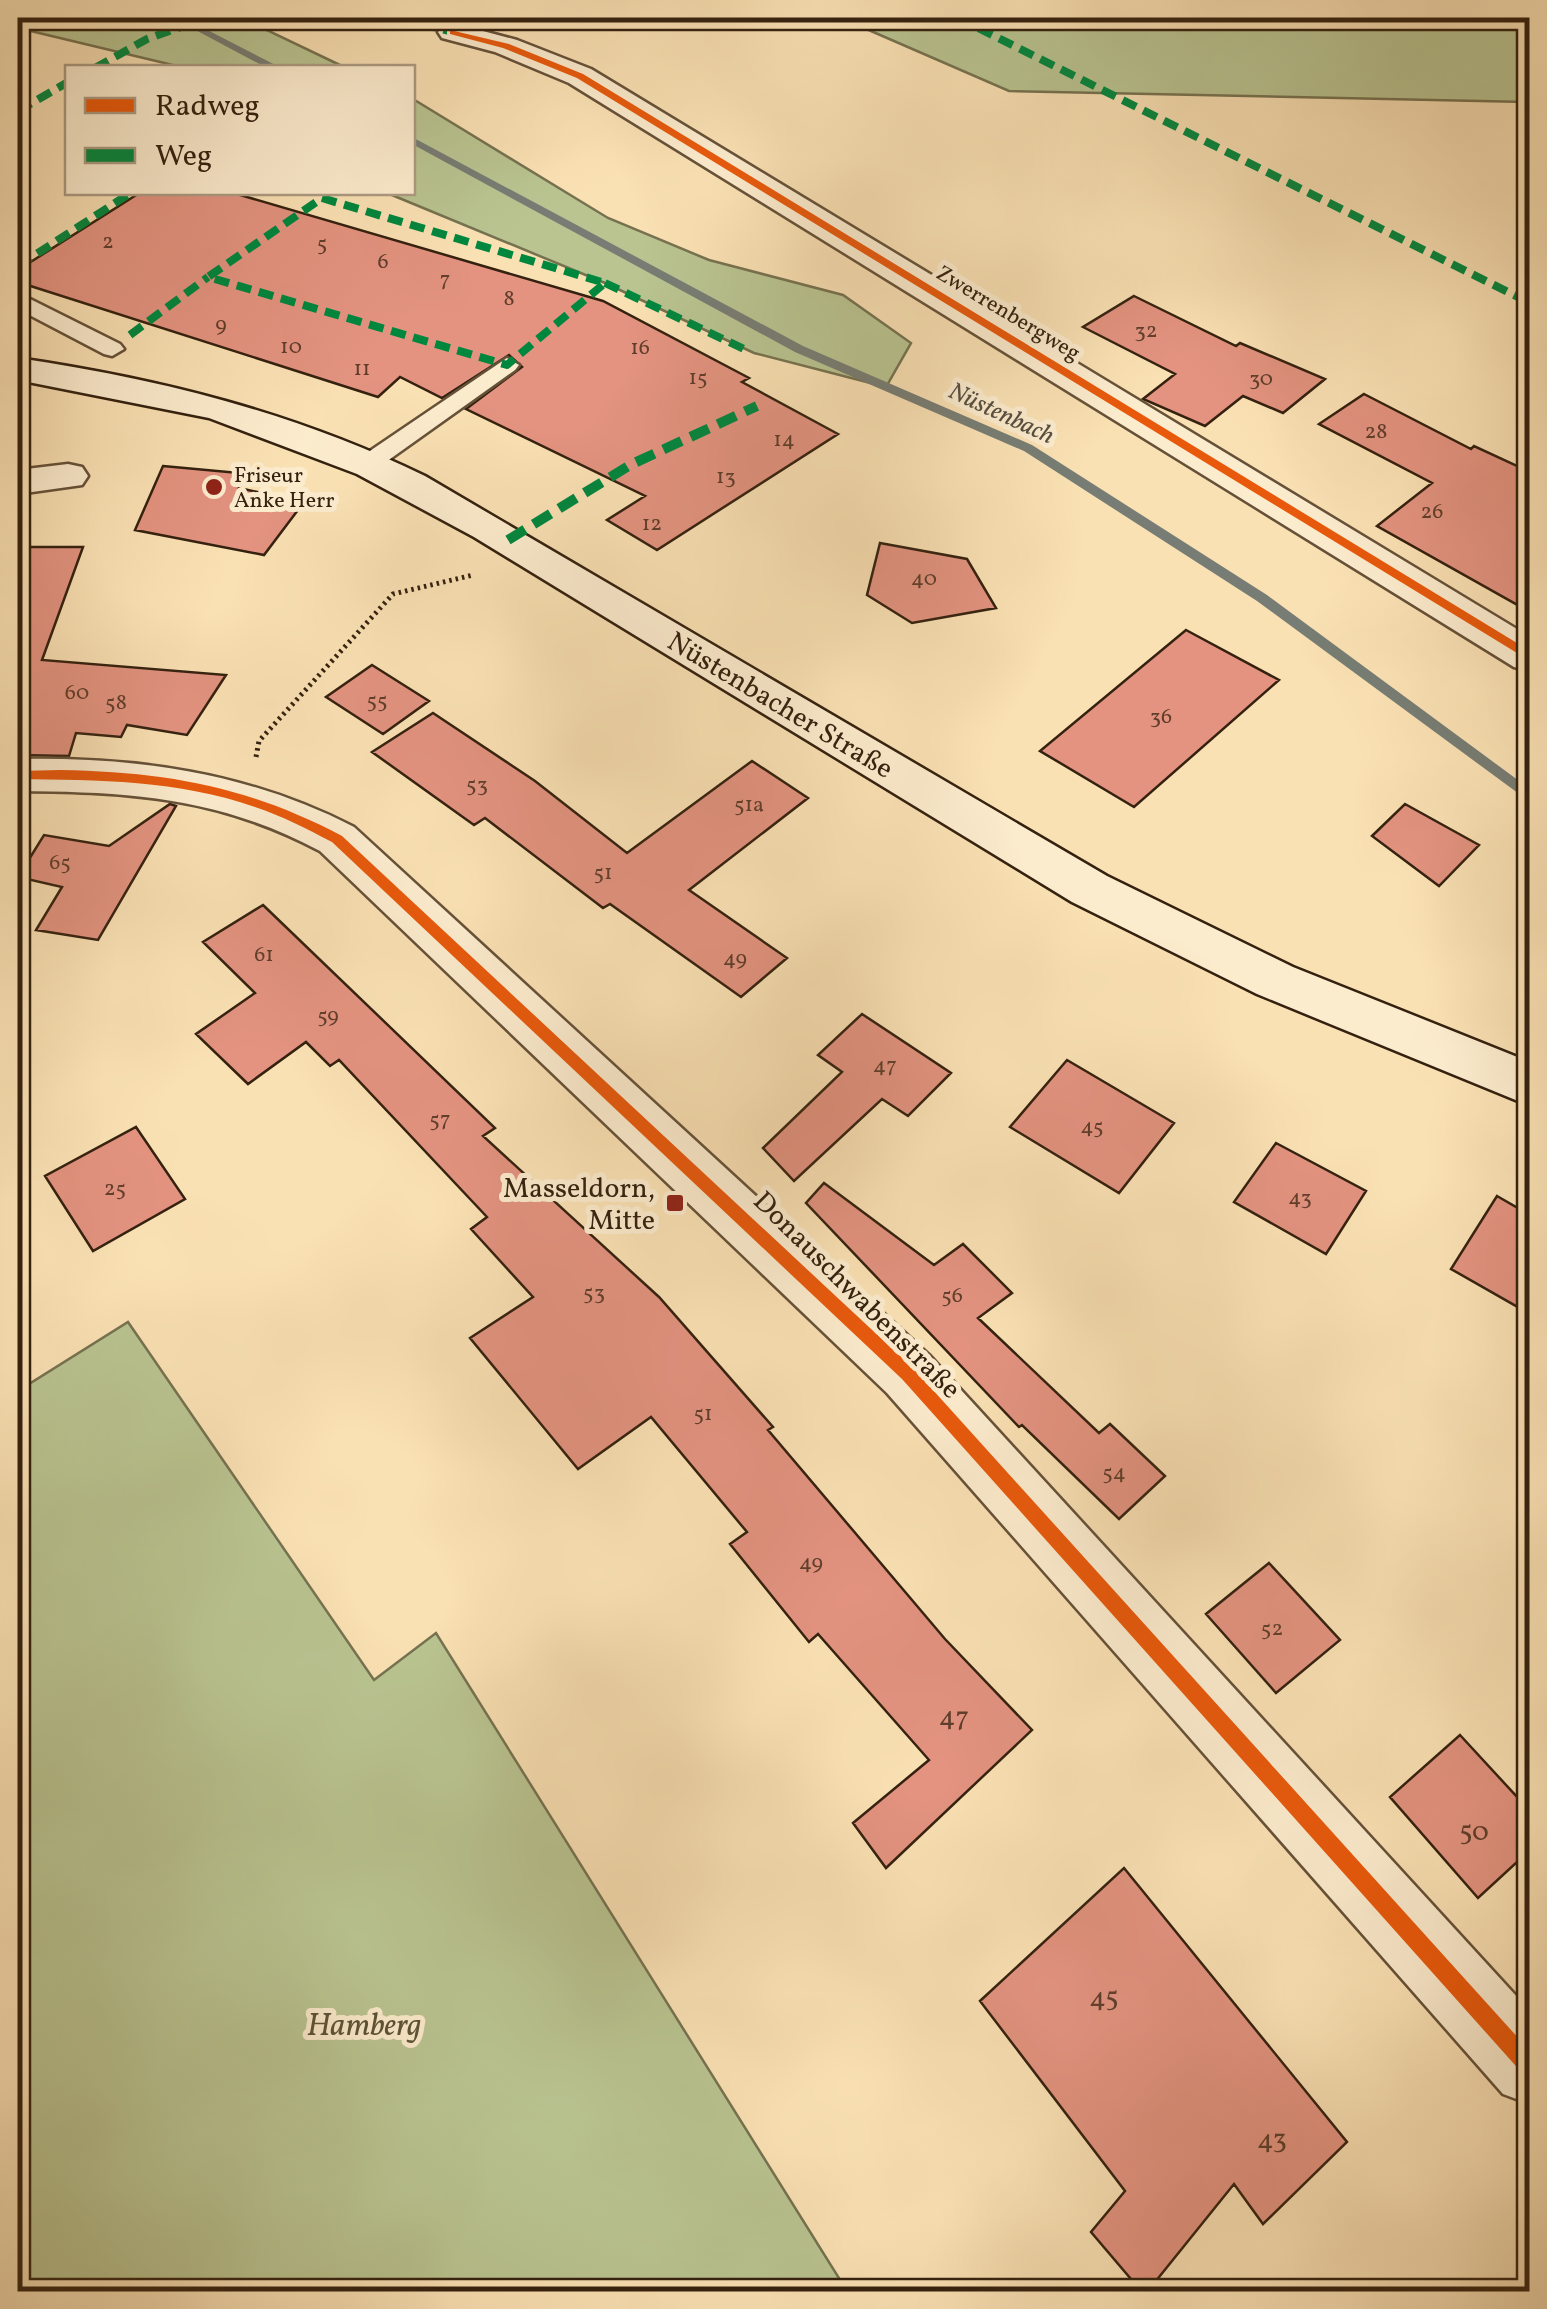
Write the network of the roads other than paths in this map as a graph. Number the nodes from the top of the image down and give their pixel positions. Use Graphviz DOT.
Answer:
graph roads {
  1 [pos="453,32"];
  2 [pos="18,300"];
  3 [pos="507,365"];
  4 [pos="18,369"];
  5 [pos="74,377"];
  6 [pos="367,464"];
  7 [pos="68,476"];
  8 [pos="18,482"];
  9 [pos="1530,657"];
  10 [pos="18,775"];
  11 [pos="1530,1086"];
  12 [pos="1530,2067"];
  1 -- 9 [label="street, Zwerrenbergweg"];
  2 -- 5 [label="lane"];
  3 -- 6 [label="lane"];
  4 -- 5 [label="street, Nüstenbacher Straße"];
  5 -- 6 [label="street, Nüstenbacher Straße"];
  6 -- 11 [label="street, Nüstenbacher Straße"];
  7 -- 8 [label="street"];
  10 -- 12 [label="street, Donauschwabenstraße"];
}
